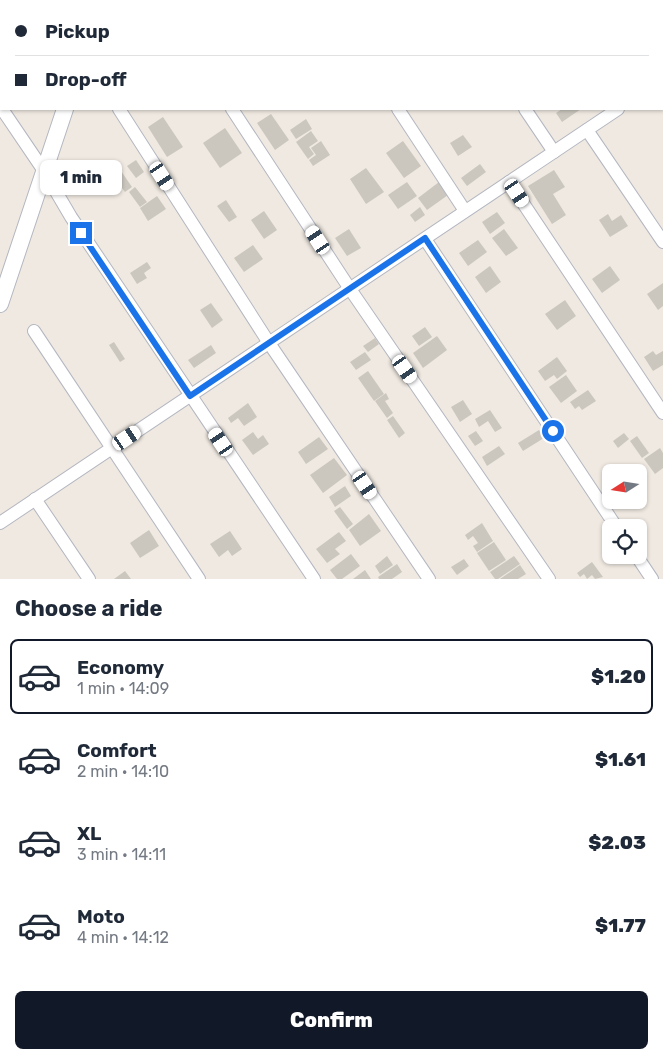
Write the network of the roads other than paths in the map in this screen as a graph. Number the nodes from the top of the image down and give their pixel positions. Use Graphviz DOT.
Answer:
graph roads {
  1 [pos="3,110"];
  2 [pos="65,110"];
  3 [pos="120,110"];
  4 [pos="233,110"];
  5 [pos="399,110"];
  6 [pos="526,110"];
  7 [pos="617,110"];
  8 [pos="587,130"];
  9 [pos="554,152"];
  10 [pos="44,171"];
  11 [pos="509,182"];
  12 [pos="465,212"];
  13 [pos="425,238"];
  14 [pos="663,242"];
  15 [pos="3,281"];
  16 [pos="350,288"];
  17 [pos="0,304"];
  18 [pos="34,331"];
  19 [pos="269,343"];
  20 [pos="190,396"];
  21 [pos="663,413"];
  22 [pos="111,448"];
  23 [pos="35,500"];
  24 [pos="611,519"];
  25 [pos="0,523"];
  26 [pos="642,564"];
  27 [pos="89,579"];
  28 [pos="199,579"];
  29 [pos="314,579"];
  30 [pos="429,579"];
  31 [pos="550,579"];
  32 [pos="652,579"];
  1 -- 10 [label="street"];
  2 -- 10 [label="street"];
  3 -- 19 [label="street"];
  4 -- 16 [label="street"];
  5 -- 12 [label="street"];
  6 -- 9 [label="street"];
  7 -- 8 [label="street"];
  8 -- 9 [label="street"];
  8 -- 14 [label="street"];
  9 -- 11 [label="street"];
  10 -- 15 [label="street"];
  10 -- 20 [label="street"];
  11 -- 12 [label="street"];
  11 -- 21 [label="street"];
  12 -- 13 [label="street"];
  13 -- 16 [label="street"];
  13 -- 24 [label="street"];
  15 -- 17 [label="street"];
  16 -- 19 [label="street"];
  16 -- 31 [label="street"];
  18 -- 22 [label="street"];
  19 -- 20 [label="street"];
  19 -- 30 [label="street"];
  20 -- 22 [label="street"];
  20 -- 29 [label="street"];
  22 -- 23 [label="street"];
  22 -- 28 [label="street"];
  23 -- 25 [label="street"];
  23 -- 27 [label="street"];
  26 -- 32 [label="street"];
}
